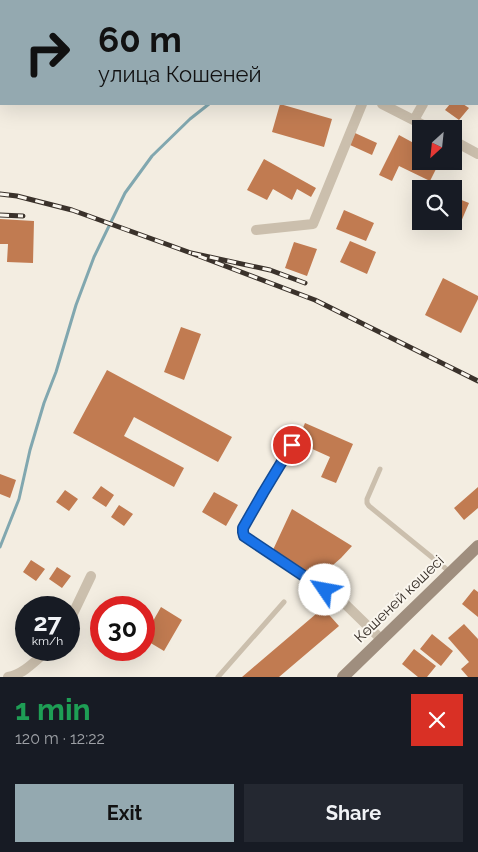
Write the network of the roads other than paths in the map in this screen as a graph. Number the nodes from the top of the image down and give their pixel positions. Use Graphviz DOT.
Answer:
graph roads {
  1 [pos="362,105"];
  2 [pos="384,105"];
  3 [pos="422,105"];
  4 [pos="414,120"];
  5 [pos="462,145"];
  6 [pos="478,154"];
  7 [pos="256,230"];
  8 [pos="292,445"];
  9 [pos="380,469"];
  10 [pos="478,546"];
  11 [pos="450,572"];
  12 [pos="91,576"];
  13 [pos="80,599"];
  14 [pos="284,602"];
  15 [pos="381,639"];
  16 [pos="35,661"];
  17 [pos="8,677"];
  18 [pos="218,677"];
  19 [pos="343,677"];
  1 -- 7 [label="street"];
  2 -- 4 [label="street"];
  3 -- 4 [label="street"];
  5 -- 6 [label="street"];
  8 -- 15 [label="street"];
  9 -- 11 [label="lane"];
  10 -- 11 [label="main road, Көшеней көшесі"];
  11 -- 15 [label="main road, Көшеней көшесі"];
  12 -- 13 [label="street"];
  14 -- 18 [label="lane"];
  15 -- 19 [label="main road, Көшеней көшесі"];
  16 -- 17 [label="street"];
}
